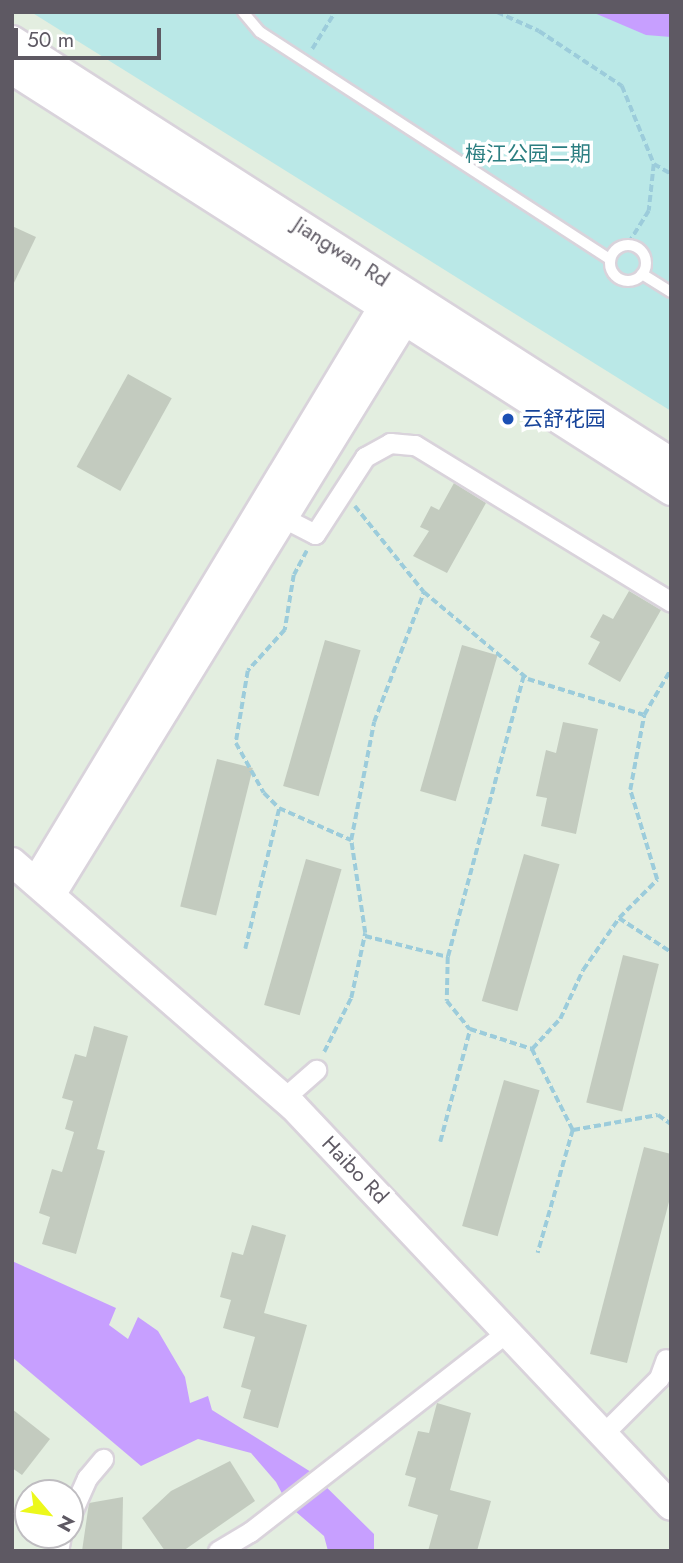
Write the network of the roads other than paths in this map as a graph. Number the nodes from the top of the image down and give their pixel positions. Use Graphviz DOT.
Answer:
graph roads {
  1 [pos="243,12"];
  2 [pos="12,40"];
  3 [pos="12,70"];
  4 [pos="610,259"];
  5 [pos="642,275"];
  6 [pos="671,292"];
  7 [pos="400,304"];
  8 [pos="671,462"];
  9 [pos="671,491"];
  10 [pos="272,512"];
  11 [pos="671,602"];
  12 [pos="12,862"];
  13 [pos="43,888"];
  14 [pos="316,1070"];
  15 [pos="284,1098"];
  16 [pos="508,1331"];
  17 [pos="666,1359"];
  18 [pos="604,1433"];
  19 [pos="103,1460"];
  20 [pos="84,1485"];
  21 [pos="671,1506"];
  22 [pos="218,1551"];
  1 -- 4 [label="lane"];
  2 -- 7 [label="street, Jiangwan Rd"];
  3 -- 7 [label="street, Jiangwan Rd"];
  4 -- 5 [label="lane"];
  4 -- 5 [label="lane"];
  5 -- 6 [label="lane"];
  7 -- 8 [label="street, Jiangwan Rd"];
  7 -- 9 [label="street, Jiangwan Rd"];
  7 -- 10 [label="street"];
  10 -- 11 [label="street"];
  10 -- 13 [label="street"];
  12 -- 13 [label="street, Haibo Rd"];
  13 -- 15 [label="street, Haibo Rd"];
  14 -- 15 [label="street"];
  15 -- 16 [label="street, Haibo Rd"];
  16 -- 18 [label="street, Haibo Rd"];
  16 -- 22 [label="street"];
  17 -- 18 [label="street"];
  18 -- 21 [label="street, Haibo Rd"];
  19 -- 20 [label="street"];
}
